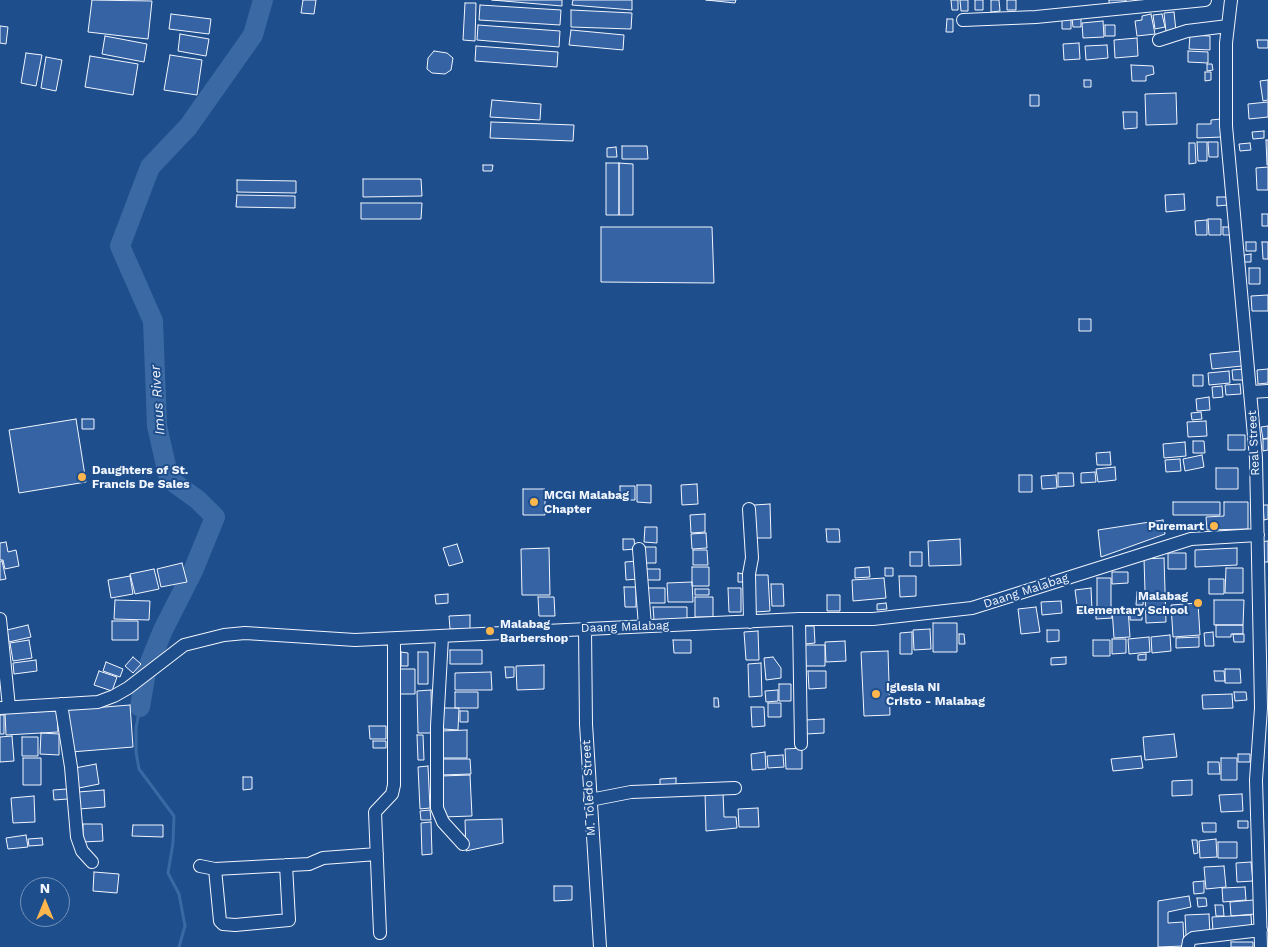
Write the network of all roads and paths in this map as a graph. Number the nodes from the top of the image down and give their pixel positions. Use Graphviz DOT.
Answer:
graph roads {
  1 [pos="1206,0"];
  2 [pos="1231,0"];
  3 [pos="1162,2"];
  4 [pos="963,20"];
  5 [pos="1228,26"];
  6 [pos="1159,40"];
  7 [pos="1268,391"];
  8 [pos="1251,392"];
  9 [pos="1262,457"];
  10 [pos="749,509"];
  11 [pos="1258,534"];
  12 [pos="639,549"];
  13 [pos="0,619"];
  14 [pos="800,619"];
  15 [pos="750,622"];
  16 [pos="644,626"];
  17 [pos="585,629"];
  18 [pos="442,637"];
  19 [pos="394,638"];
  20 [pos="61,704"];
  21 [pos="4,708"];
  22 [pos="1264,731"];
  23 [pos="801,744"];
  24 [pos="735,788"];
  25 [pos="590,800"];
  26 [pos="463,844"];
  27 [pos="377,854"];
  28 [pos="92,862"];
  29 [pos="286,865"];
  30 [pos="200,866"];
  31 [pos="216,869"];
  32 [pos="1264,895"];
  33 [pos="1261,930"];
  34 [pos="380,933"];
  35 [pos="600,947"];
  36 [pos="1188,947"];
  37 [pos="1261,947"];
  1 -- 3 [label="street"];
  2 -- 5 [label="street, Real Street"];
  3 -- 4 [label="street"];
  5 -- 6 [label="street"];
  5 -- 8 [label="street, Real Street"];
  7 -- 8 [label="street"];
  8 -- 9 [label="street, Real Street"];
  9 -- 11 [label="street, Real Street"];
  10 -- 15 [label="street"];
  11 -- 14 [label="street, Daang Malabag"];
  11 -- 22 [label="street, Real Street"];
  12 -- 16 [label="street"];
  13 -- 21 [label="street"];
  14 -- 15 [label="street, Daang Malabag"];
  14 -- 23 [label="street"];
  15 -- 16 [label="street, Daang Malabag"];
  16 -- 17 [label="street, Daang Malabag"];
  17 -- 18 [label="street, Daang Malabag"];
  17 -- 25 [label="street, M. Toledo Street"];
  18 -- 19 [label="street, Daang Malabag"];
  18 -- 26 [label="street"];
  19 -- 20 [label="street, Daang Malabag"];
  19 -- 27 [label="street"];
  20 -- 21 [label="street, Daang Malabag"];
  20 -- 28 [label="street"];
  22 -- 32 [label="street, Real Street"];
  24 -- 25 [label="street"];
  25 -- 35 [label="street, M. Toledo Street"];
  27 -- 29 [label="street"];
  27 -- 34 [label="street"];
  29 -- 31 [label="street"];
  29 -- 31 [label="street"];
  30 -- 31 [label="street"];
  32 -- 33 [label="street, Real Street"];
  33 -- 36 [label="street"];
  33 -- 37 [label="street, Real Street"];
}
